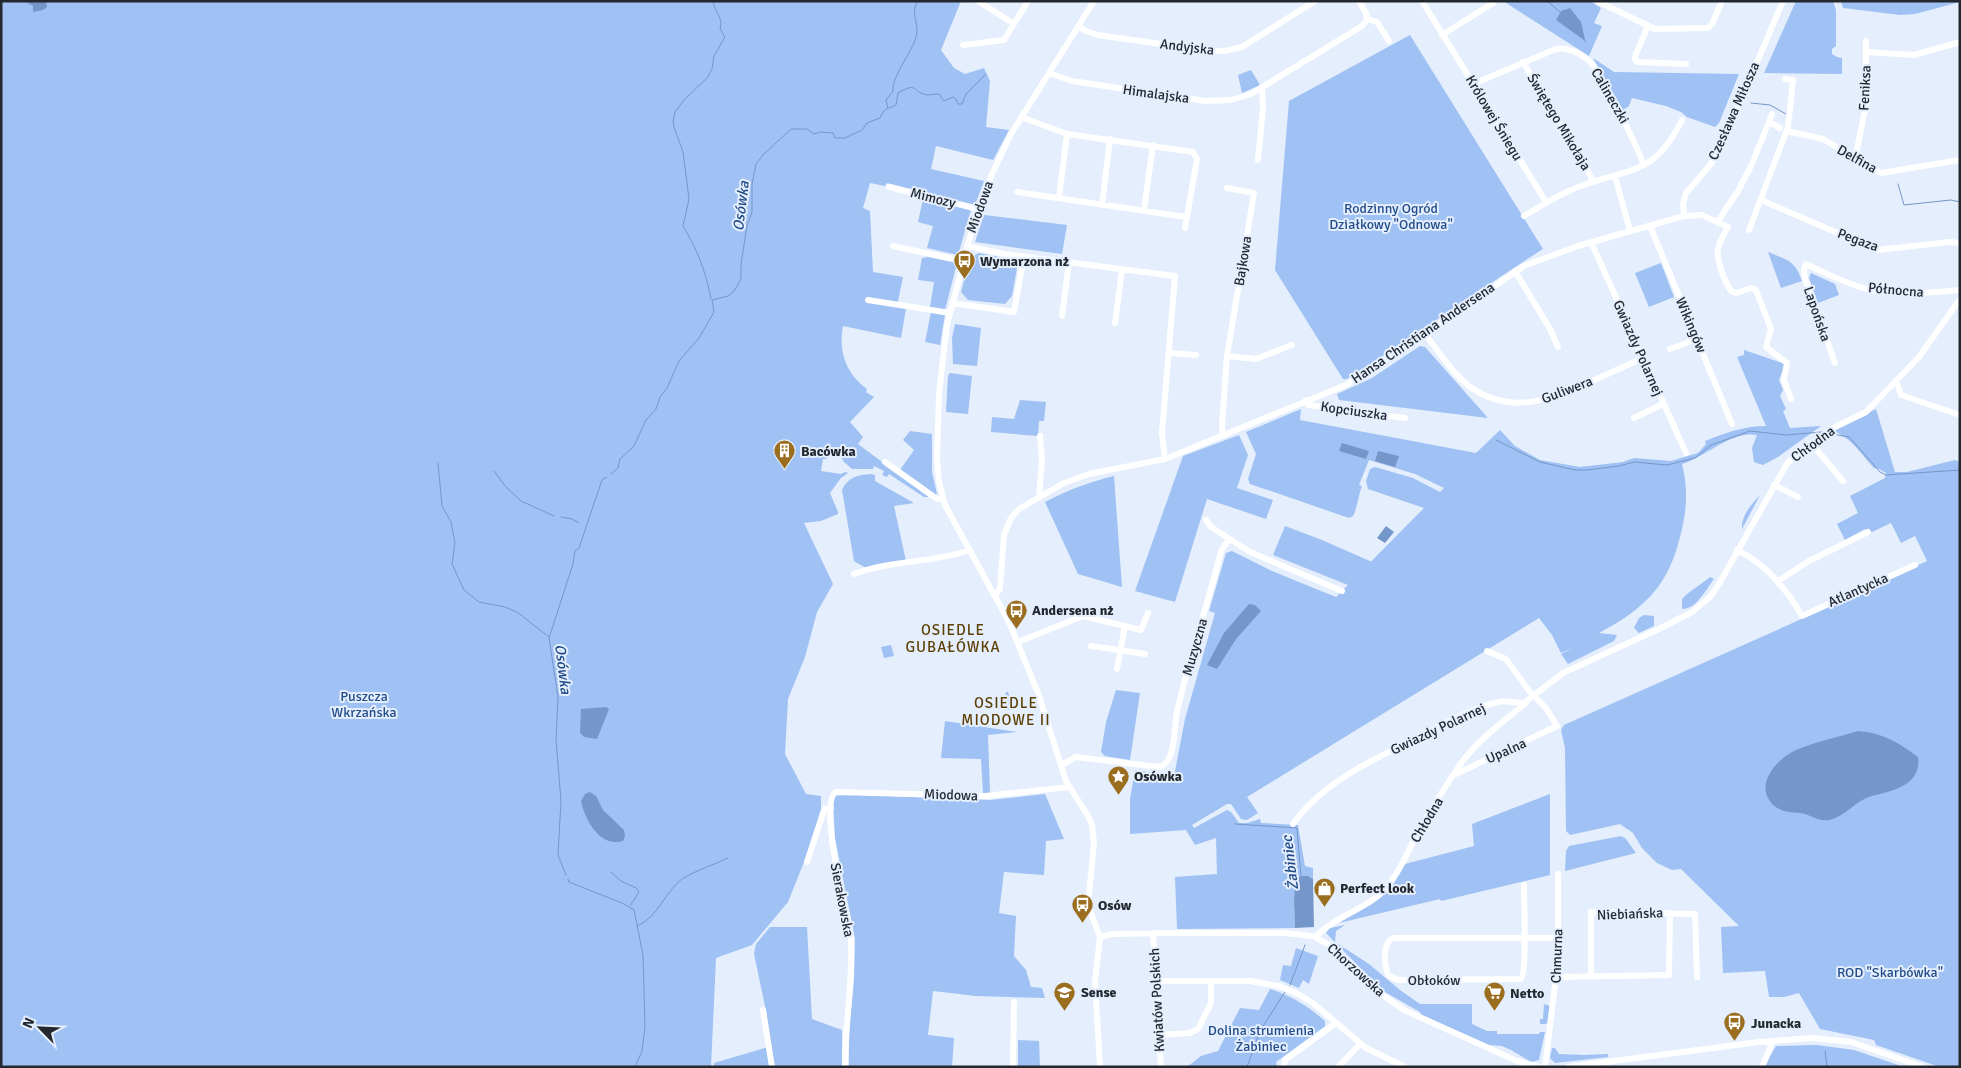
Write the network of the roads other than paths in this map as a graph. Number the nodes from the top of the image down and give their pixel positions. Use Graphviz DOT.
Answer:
graph roads {
  1 [pos="978,1"];
  2 [pos="1028,1"];
  3 [pos="1094,1"];
  4 [pos="1315,1"];
  5 [pos="1359,1"];
  6 [pos="1422,1"];
  7 [pos="1598,1"];
  8 [pos="1722,1"];
  9 [pos="1783,1"];
  10 [pos="1492,3"];
  11 [pos="1367,19"];
  12 [pos="1014,24"];
  13 [pos="1078,26"];
  14 [pos="1648,26"];
  15 [pos="1442,35"];
  16 [pos="1389,41"];
  17 [pos="1866,41"];
  18 [pos="1960,42"];
  19 [pos="963,46"];
  20 [pos="1866,52"];
  21 [pos="1523,62"];
  22 [pos="1686,64"];
  23 [pos="1049,73"];
  24 [pos="1785,79"];
  25 [pos="1473,84"];
  26 [pos="1262,88"];
  27 [pos="1772,114"];
  28 [pos="1021,117"];
  29 [pos="1682,120"];
  30 [pos="1769,122"];
  31 [pos="1783,129"];
  32 [pos="1067,134"];
  33 [pos="1110,139"];
  34 [pos="1153,145"];
  35 [pos="1854,159"];
  36 [pos="1258,160"];
  37 [pos="1960,160"];
  38 [pos="1644,165"];
  39 [pos="1615,176"];
  40 [pos="1593,181"];
  41 [pos="888,187"];
  42 [pos="1227,188"];
  43 [pos="1017,192"];
  44 [pos="1059,198"];
  45 [pos="1761,200"];
  46 [pos="1546,202"];
  47 [pos="1102,205"];
  48 [pos="978,209"];
  49 [pos="1144,210"];
  50 [pos="1524,216"];
  51 [pos="1684,216"];
  52 [pos="1186,217"];
  53 [pos="1718,221"];
  54 [pos="1650,226"];
  55 [pos="1185,228"];
  56 [pos="1749,230"];
  57 [pos="1630,231"];
  58 [pos="1591,242"];
  59 [pos="1960,243"];
  60 [pos="893,246"];
  61 [pos="967,246"];
  62 [pos="1024,256"];
  63 [pos="963,261"];
  64 [pos="1069,262"];
  65 [pos="1806,264"];
  66 [pos="1122,270"];
  67 [pos="1514,271"];
  68 [pos="1960,290"];
  69 [pos="1960,299"];
  70 [pos="868,300"];
  71 [pos="952,303"];
  72 [pos="950,313"];
  73 [pos="1062,316"];
  74 [pos="1115,323"];
  75 [pos="1425,334"];
  76 [pos="1697,339"];
  77 [pos="1292,345"];
  78 [pos="1558,346"];
  79 [pos="1670,349"];
  80 [pos="1169,353"];
  81 [pos="1196,355"];
  82 [pos="1228,356"];
  83 [pos="1643,358"];
  84 [pos="1835,363"];
  85 [pos="1896,380"];
  86 [pos="1791,399"];
  87 [pos="1306,400"];
  88 [pos="1663,404"];
  89 [pos="1960,415"];
  90 [pos="1405,418"];
  91 [pos="1634,418"];
  92 [pos="1732,424"];
  93 [pos="1040,436"];
  94 [pos="1223,436"];
  95 [pos="1811,443"];
  96 [pos="1686,453"];
  97 [pos="1165,459"];
  98 [pos="885,462"];
  99 [pos="1843,481"];
  100 [pos="1774,485"];
  101 [pos="1039,497"];
  102 [pos="1798,497"];
  103 [pos="943,499"];
  104 [pos="1206,520"];
  105 [pos="1868,532"];
  106 [pos="1228,539"];
  107 [pos="970,550"];
  108 [pos="1737,550"];
  109 [pos="1915,565"];
  110 [pos="854,574"];
  111 [pos="1778,581"];
  112 [pos="1342,591"];
  113 [pos="995,595"];
  114 [pos="1148,613"];
  115 [pos="1125,626"];
  116 [pos="1014,639"];
  117 [pos="1091,646"];
  118 [pos="1621,646"];
  119 [pos="1121,650"];
  120 [pos="1487,651"];
  121 [pos="1145,654"];
  122 [pos="1117,669"];
  123 [pos="1534,696"];
  124 [pos="1061,765"];
  125 [pos="1454,774"];
  126 [pos="1070,787"];
  127 [pos="833,793"];
  128 [pos="831,808"];
  129 [pos="1293,824"];
  130 [pos="807,862"];
  131 [pos="1558,874"];
  132 [pos="1524,885"];
  133 [pos="1670,913"];
  134 [pos="1153,933"];
  135 [pos="1100,937"];
  136 [pos="1316,937"];
  137 [pos="1524,937"];
  138 [pos="1559,938"];
  139 [pos="1591,976"];
  140 [pos="1697,976"];
  141 [pos="1557,977"];
  142 [pos="1155,981"];
  143 [pos="1211,982"];
  144 [pos="1014,1002"];
  145 [pos="763,1010"];
  146 [pos="1336,1023"];
  147 [pos="1159,1035"];
  148 [pos="1773,1041"];
  149 [pos="1360,1044"];
  150 [pos="772,1067"];
  151 [pos="845,1067"];
  152 [pos="1012,1067"];
  153 [pos="1100,1067"];
  154 [pos="1161,1067"];
  155 [pos="1284,1067"];
  156 [pos="1338,1067"];
  157 [pos="1405,1067"];
  158 [pos="1539,1067"];
  159 [pos="1545,1067"];
  160 [pos="1568,1067"];
  161 [pos="1762,1067"];
  162 [pos="1923,1067"];
  1 -- 12 [label="street"];
  2 -- 12 [label="street"];
  3 -- 13 [label="street, Miodowa"];
  4 -- 13 [label="street, Andyjska"];
  5 -- 11 [label="street"];
  6 -- 15 [label="street, Królowej Śniegu"];
  7 -- 14 [label="street"];
  8 -- 14 [label="street"];
  9 -- 51 [label="street, Czesława Miłosza"];
  10 -- 15 [label="street"];
  11 -- 16 [label="street"];
  11 -- 26 [label="street, Himalajska"];
  12 -- 19 [label="street"];
  13 -- 23 [label="street, Miodowa"];
  14 -- 22 [label="street"];
  15 -- 25 [label="street, Królowej Śniegu"];
  17 -- 20 [label="street"];
  18 -- 20 [label="street, Feniksa"];
  20 -- 35 [label="street, Feniksa"];
  21 -- 25 [label="street, Calineczki"];
  21 -- 38 [label="street, Calineczki"];
  21 -- 40 [label="street, Świętego Mikołaja"];
  23 -- 26 [label="street, Himalajska"];
  23 -- 28 [label="street, Miodowa"];
  24 -- 31 [label="street"];
  25 -- 46 [label="street, Królowej Śniegu"];
  26 -- 36 [label="street"];
  27 -- 30 [label="street"];
  28 -- 32 [label="street"];
  28 -- 48 [label="street, Miodowa"];
  29 -- 38 [label="street"];
  30 -- 31 [label="street, Delfina"];
  30 -- 53 [label="street"];
  31 -- 35 [label="street, Delfina"];
  31 -- 45 [label="street"];
  32 -- 33 [label="street"];
  32 -- 44 [label="street"];
  33 -- 34 [label="street"];
  33 -- 47 [label="street"];
  34 -- 49 [label="street"];
  34 -- 52 [label="street"];
  35 -- 37 [label="street, Delfina"];
  38 -- 39 [label="street"];
  39 -- 40 [label="street"];
  39 -- 57 [label="street"];
  40 -- 46 [label="street"];
  41 -- 48 [label="street, Mimozy"];
  42 -- 82 [label="street, Bajkowa"];
  43 -- 44 [label="street"];
  44 -- 47 [label="street"];
  45 -- 56 [label="street"];
  45 -- 59 [label="street, Pegaza"];
  46 -- 50 [label="street"];
  47 -- 49 [label="street"];
  48 -- 61 [label="street, Miodowa"];
  49 -- 52 [label="street"];
  51 -- 53 [label="street"];
  51 -- 54 [label="street, Hansa Christiana Andersena"];
  52 -- 55 [label="street"];
  53 -- 86 [label="street"];
  54 -- 57 [label="street, Hansa Christiana Andersena"];
  54 -- 76 [label="street, Wikingów"];
  57 -- 58 [label="street, Hansa Christiana Andersena"];
  58 -- 67 [label="street, Hansa Christiana Andersena"];
  58 -- 83 [label="street, Gwiazdy Polarnej"];
  60 -- 63 [label="street"];
  61 -- 62 [label="street"];
  61 -- 63 [label="street, Miodowa"];
  62 -- 64 [label="street"];
  62 -- 71 [label="street"];
  63 -- 71 [label="street, Miodowa"];
  64 -- 66 [label="street"];
  64 -- 73 [label="street"];
  65 -- 68 [label="street, Północna"];
  65 -- 84 [label="street, Lapońska"];
  66 -- 74 [label="street"];
  66 -- 80 [label="street"];
  67 -- 75 [label="street, Hansa Christiana Andersena"];
  67 -- 78 [label="street"];
  69 -- 85 [label="street, Chłodna"];
  70 -- 72 [label="street"];
  71 -- 72 [label="street, Miodowa"];
  72 -- 103 [label="street, Miodowa"];
  75 -- 83 [label="street, Guliwera"];
  75 -- 87 [label="street, Hansa Christiana Andersena"];
  76 -- 79 [label="street"];
  76 -- 92 [label="street, Wikingów"];
  77 -- 82 [label="street"];
  80 -- 81 [label="street"];
  80 -- 97 [label="street"];
  82 -- 94 [label="street, Bajkowa"];
  83 -- 88 [label="street, Gwiazdy Polarnej"];
  85 -- 89 [label="street"];
  85 -- 95 [label="street, Chłodna"];
  87 -- 90 [label="street, Kopciuszka"];
  87 -- 94 [label="street, Hansa Christiana Andersena"];
  88 -- 91 [label="street"];
  88 -- 96 [label="street, Gwiazdy Polarnej"];
  93 -- 101 [label="street"];
  94 -- 97 [label="street, Hansa Christiana Andersena"];
  95 -- 99 [label="street"];
  95 -- 100 [label="street, Chłodna"];
  97 -- 101 [label="street, Hansa Christiana Andersena"];
  98 -- 103 [label="street"];
  100 -- 102 [label="street"];
  100 -- 108 [label="street, Chłodna"];
  101 -- 113 [label="street, Hansa Christiana Andersena"];
  103 -- 107 [label="street, Miodowa"];
  104 -- 106 [label="street"];
  105 -- 111 [label="street"];
  106 -- 112 [label="street"];
  106 -- 124 [label="street, Muzyczna"];
  107 -- 110 [label="street"];
  107 -- 113 [label="street, Miodowa"];
  108 -- 111 [label="street"];
  108 -- 118 [label="street, Chłodna"];
  109 -- 111 [label="street, Atlantycka"];
  113 -- 116 [label="street, Miodowa"];
  114 -- 115 [label="street"];
  115 -- 116 [label="street"];
  115 -- 119 [label="street"];
  116 -- 124 [label="street, Miodowa"];
  117 -- 119 [label="street"];
  118 -- 123 [label="street, Gwiazdy Polarnej"];
  119 -- 121 [label="street"];
  119 -- 122 [label="street"];
  120 -- 123 [label="street"];
  123 -- 125 [label="street, Chłodna"];
  123 -- 125 [label="street, Upalna"];
  123 -- 129 [label="street, Gwiazdy Polarnej"];
  124 -- 126 [label="street, Miodowa"];
  125 -- 136 [label="street, Chłodna"];
  126 -- 127 [label="street, Miodowa"];
  126 -- 135 [label="street, Miodowa"];
  127 -- 128 [label="street, Sierakowska"];
  128 -- 130 [label="street"];
  128 -- 151 [label="street, Sierakowska"];
  131 -- 138 [label="street, Chmurna"];
  132 -- 137 [label="street, Obłoków"];
  133 -- 139 [label="street, Niebiańska"];
  133 -- 139 [label="street, Niebiańska"];
  133 -- 140 [label="street, Niebiańska"];
  134 -- 135 [label="street, Chorzowska"];
  134 -- 136 [label="street, Chorzowska"];
  134 -- 142 [label="street, Kwiatów Polskich"];
  135 -- 153 [label="street, Miodowa"];
  136 -- 158 [label="street, Chorzowska"];
  137 -- 137 [label="street, Obłoków"];
  137 -- 138 [label="street, Obłoków"];
  138 -- 141 [label="street, Chmurna"];
  139 -- 141 [label="street, Niebiańska"];
  141 -- 159 [label="street, Chmurna"];
  142 -- 143 [label="street"];
  142 -- 147 [label="street, Kwiatów Polskich"];
  143 -- 146 [label="street"];
  143 -- 147 [label="street"];
  144 -- 152 [label="street"];
  145 -- 150 [label="street"];
  146 -- 149 [label="street"];
  146 -- 155 [label="street"];
  147 -- 154 [label="street, Kwiatów Polskich"];
  148 -- 160 [label="street"];
  148 -- 161 [label="street"];
  148 -- 162 [label="street"];
  149 -- 156 [label="street"];
  149 -- 157 [label="street"];
}
